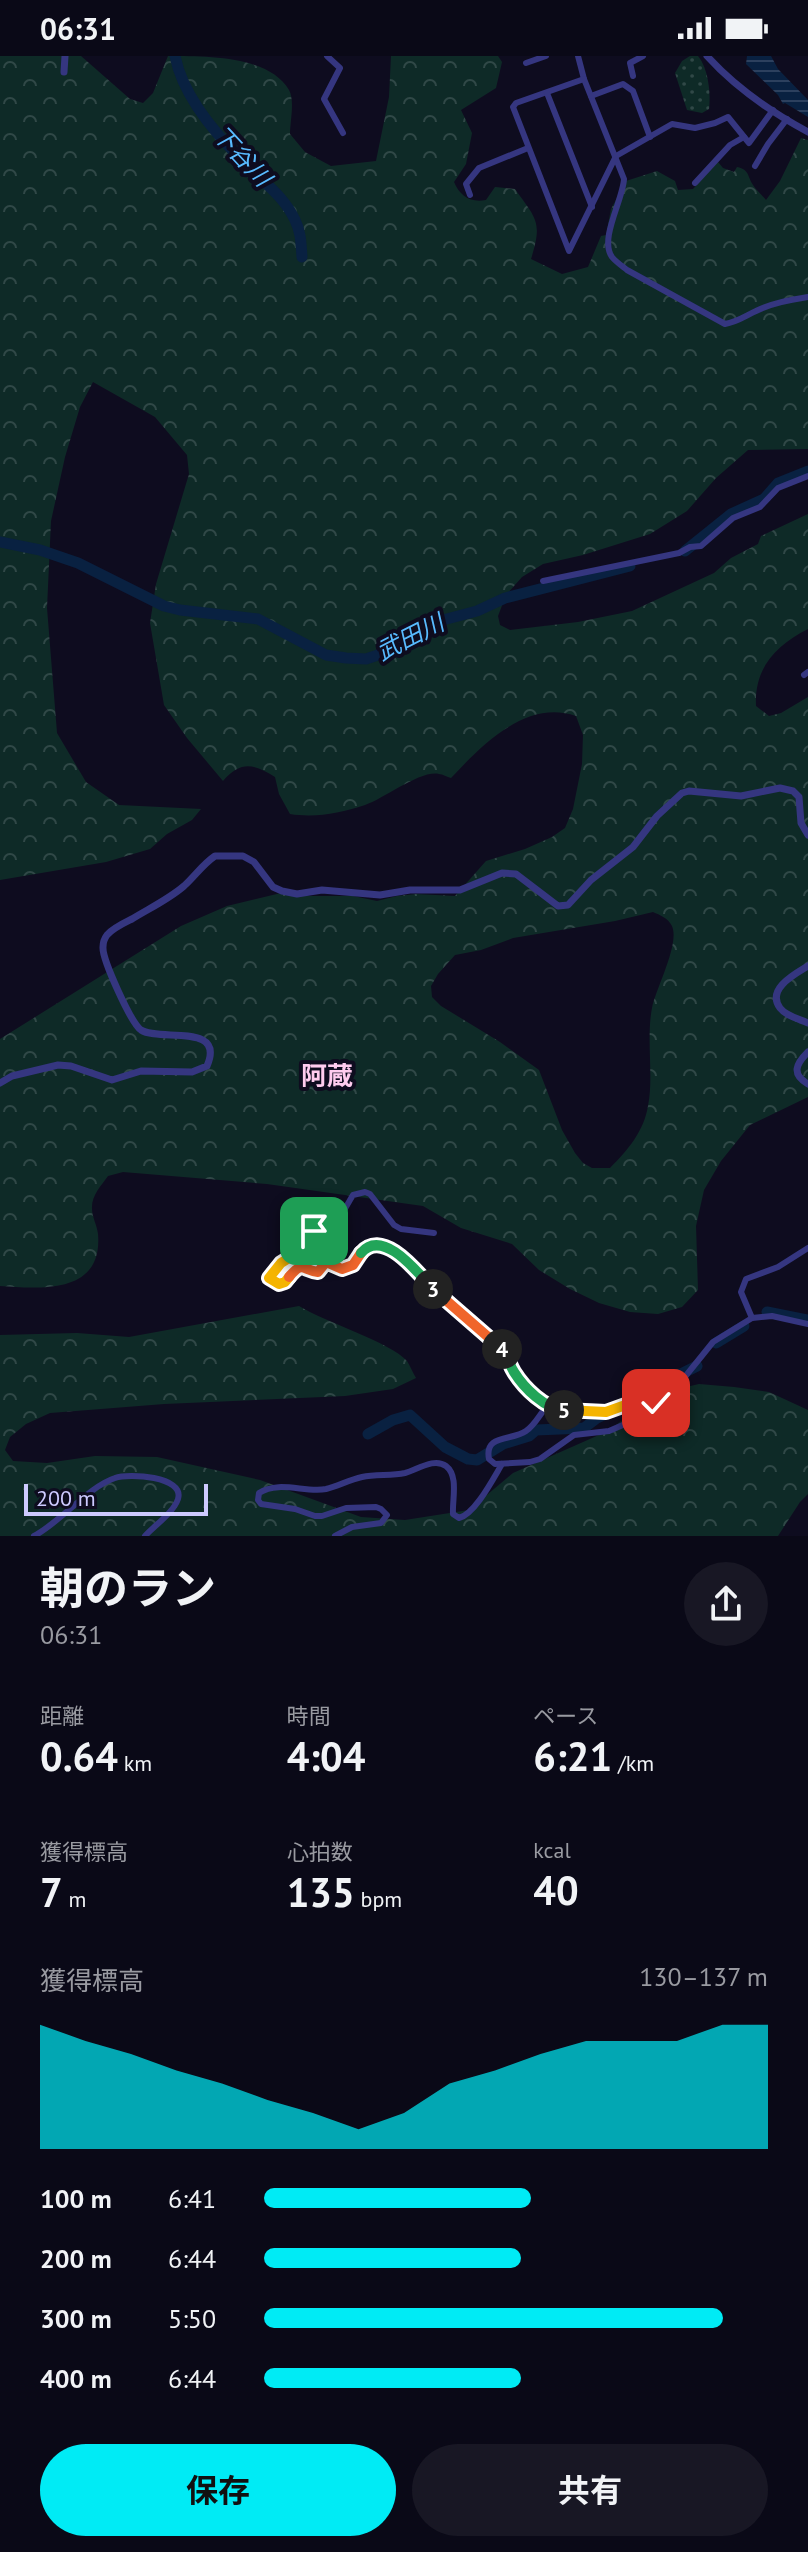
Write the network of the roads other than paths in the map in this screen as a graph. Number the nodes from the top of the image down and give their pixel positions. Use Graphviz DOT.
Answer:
graph roads {
  1 [pos="65,56"];
  2 [pos="327,56"];
  3 [pos="546,56"];
  4 [pos="578,56"];
  5 [pos="643,56"];
  6 [pos="707,56"];
  7 [pos="526,63"];
  8 [pos="64,72"];
  9 [pos="633,76"];
  10 [pos="584,79"];
  11 [pos="547,93"];
  12 [pos="591,96"];
  13 [pos="773,110"];
  14 [pos="787,119"];
  15 [pos="808,132"];
  16 [pos="343,133"];
  17 [pos="650,137"];
  18 [pos="744,137"];
  19 [pos="528,148"];
  20 [pos="616,156"];
  21 [pos="755,166"];
  22 [pos="695,183"];
  23 [pos="470,195"];
  24 [pos="592,207"];
  25 [pos="808,297"];
  26 [pos="808,476"];
  27 [pos="543,581"];
  28 [pos="808,835"];
  29 [pos="808,966"];
  30 [pos="808,1023"];
  31 [pos="808,1052"];
  32 [pos="0,1083"];
  33 [pos="808,1084"];
  34 [pos="434,1233"];
  35 [pos="808,1248"];
  36 [pos="752,1318"];
  37 [pos="808,1324"];
  38 [pos="670,1390"];
  39 [pos="547,1406"];
  40 [pos="502,1464"];
  41 [pos="34,1536"];
  42 [pos="145,1536"];
  43 [pos="335,1536"];
  1 -- 8 [label="street"];
  2 -- 16 [label="street"];
  3 -- 7 [label="street"];
  4 -- 10 [label="street"];
  5 -- 9 [label="street"];
  6 -- 13 [label="street"];
  10 -- 11 [label="street"];
  10 -- 12 [label="street"];
  11 -- 19 [label="street"];
  11 -- 24 [label="street"];
  12 -- 17 [label="street"];
  12 -- 20 [label="street"];
  13 -- 14 [label="street"];
  13 -- 18 [label="street"];
  14 -- 15 [label="street"];
  14 -- 21 [label="street"];
  17 -- 18 [label="street"];
  17 -- 20 [label="street"];
  18 -- 22 [label="street"];
  19 -- 23 [label="street"];
  19 -- 24 [label="street"];
  20 -- 24 [label="street"];
  20 -- 25 [label="street"];
  26 -- 27 [label="street"];
  28 -- 32 [label="street"];
  29 -- 30 [label="street"];
  31 -- 33 [label="street"];
  34 -- 39 [label="street"];
  35 -- 36 [label="street"];
  36 -- 37 [label="street"];
  36 -- 38 [label="street"];
  38 -- 39 [label="street"];
  38 -- 40 [label="street"];
  39 -- 40 [label="street"];
  40 -- 43 [label="street"];
  41 -- 42 [label="street"];
}
